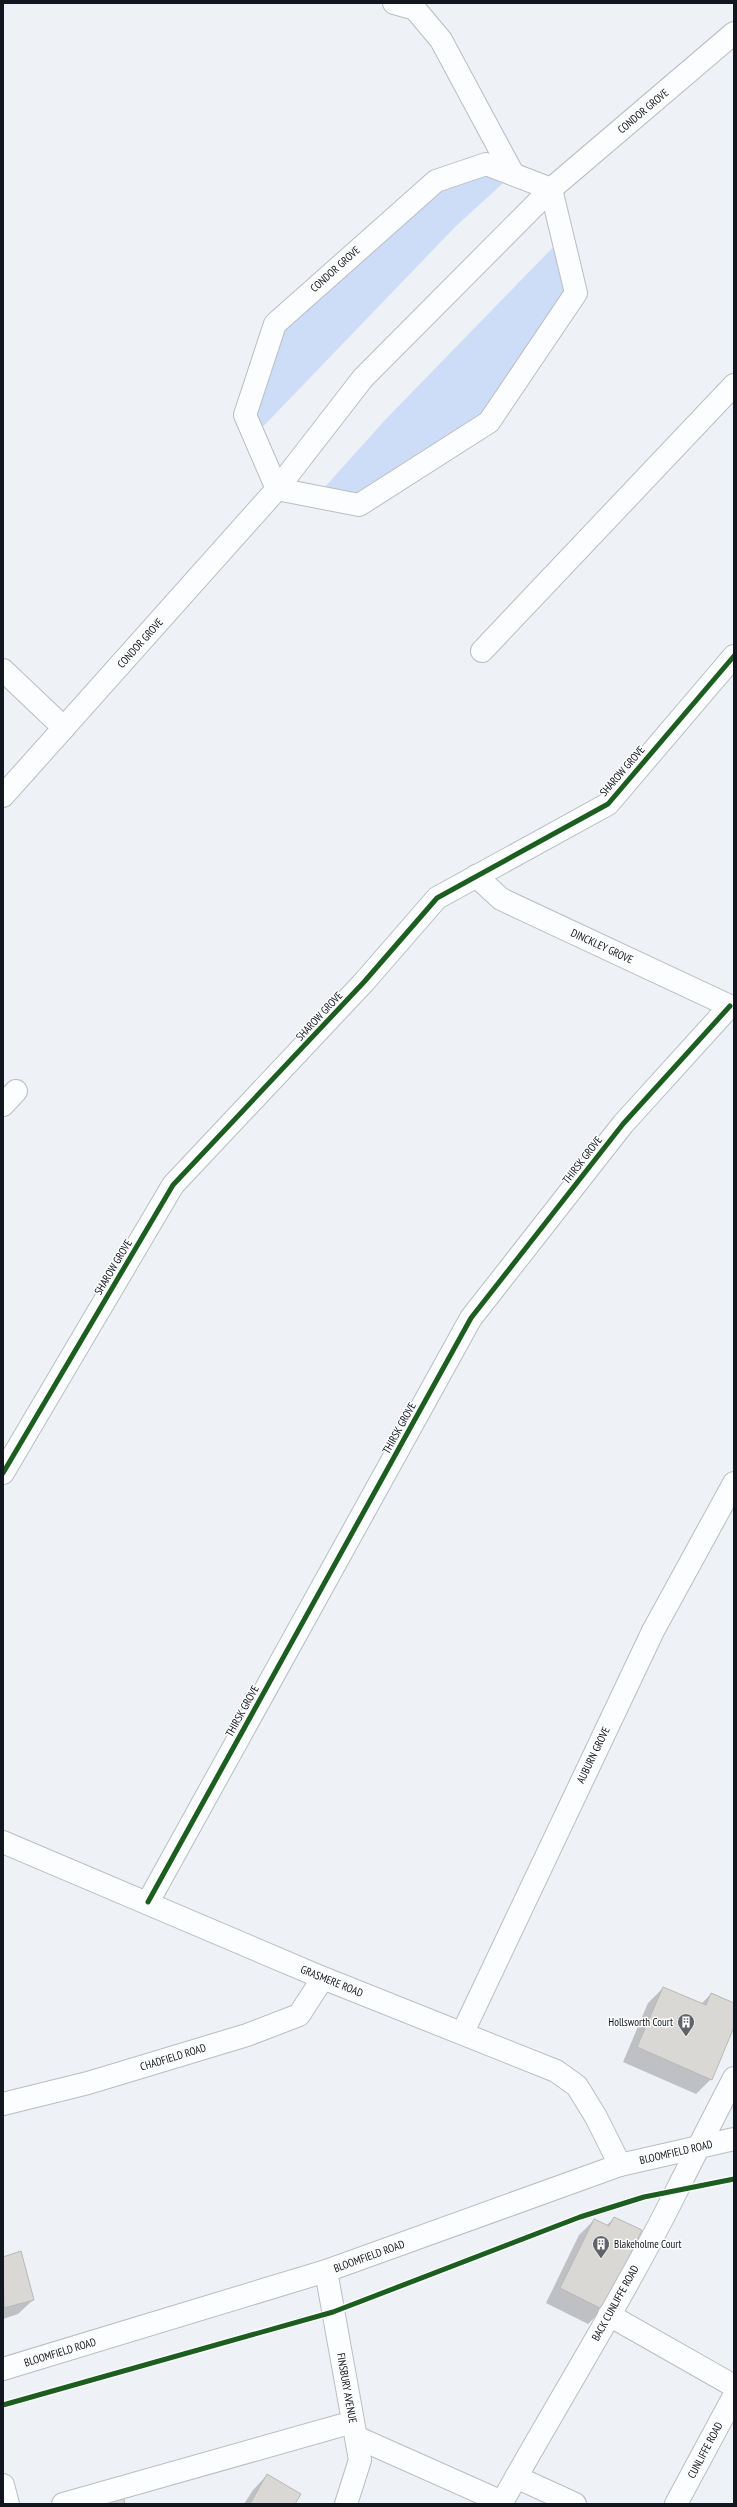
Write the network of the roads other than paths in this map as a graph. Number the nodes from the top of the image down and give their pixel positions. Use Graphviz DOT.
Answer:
graph roads {
  1 [pos="394,3"];
  2 [pos="418,6"];
  3 [pos="734,33"];
  4 [pos="513,174"];
  5 [pos="551,189"];
  6 [pos="734,385"];
  7 [pos="277,489"];
  8 [pos="482,651"];
  9 [pos="734,656"];
  10 [pos="3,670"];
  11 [pos="64,728"];
  12 [pos="3,796"];
  13 [pos="476,876"];
  14 [pos="732,1007"];
  15 [pos="3,1473"];
  16 [pos="734,1483"];
  17 [pos="3,1842"];
  18 [pos="148,1902"];
  19 [pos="323,1978"];
  20 [pos="463,2032"];
  21 [pos="734,2078"];
  22 [pos="3,2104"];
  23 [pos="734,2139"];
  24 [pos="697,2146"];
  25 [pos="620,2165"];
  26 [pos="326,2272"];
  27 [pos="609,2315"];
  28 [pos="3,2369"];
  29 [pos="734,2386"];
  30 [pos="734,2396"];
  31 [pos="355,2429"];
  32 [pos="516,2477"];
  33 [pos="3,2485"];
  34 [pos="501,2503"];
  35 [pos="8,2504"];
  36 [pos="63,2504"];
  37 [pos="346,2504"];
  38 [pos="575,2504"];
  39 [pos="676,2504"];
  1 -- 2 [label="street"];
  2 -- 4 [label="street"];
  3 -- 5 [label="street, CONDOR GROVE"];
  4 -- 5 [label="street, CONDOR GROVE"];
  4 -- 7 [label="street, CONDOR GROVE"];
  5 -- 7 [label="street, CONDOR GROVE"];
  5 -- 7 [label="street"];
  6 -- 8 [label="street"];
  7 -- 11 [label="street, CONDOR GROVE"];
  9 -- 13 [label="street, SHAROW GROVE"];
  10 -- 11 [label="street"];
  11 -- 12 [label="street, CONDOR GROVE"];
  13 -- 14 [label="street, DINCKLEY GROVE"];
  13 -- 15 [label="street, SHAROW GROVE"];
  14 -- 18 [label="street, THIRSK GROVE"];
  16 -- 20 [label="street, AUBURN GROVE"];
  17 -- 18 [label="street, GRASMERE ROAD"];
  18 -- 19 [label="street, GRASMERE ROAD"];
  19 -- 20 [label="street, GRASMERE ROAD"];
  19 -- 22 [label="street, CHADFIELD ROAD"];
  20 -- 25 [label="street, GRASMERE ROAD"];
  21 -- 24 [label="street, BACK CUNLIFFE ROAD"];
  23 -- 24 [label="street, BLOOMFIELD ROAD"];
  24 -- 25 [label="street, BLOOMFIELD ROAD"];
  24 -- 27 [label="street, BACK CUNLIFFE ROAD"];
  25 -- 26 [label="street, BLOOMFIELD ROAD"];
  26 -- 28 [label="street, BLOOMFIELD ROAD"];
  26 -- 31 [label="street, FINSBURY AVENUE"];
  27 -- 29 [label="street"];
  27 -- 32 [label="street, BACK CUNLIFFE ROAD"];
  30 -- 39 [label="street, CUNLIFFE ROAD"];
  31 -- 34 [label="street"];
  31 -- 36 [label="street"];
  31 -- 37 [label="street, FINSBURY AVENUE"];
  32 -- 34 [label="street, BACK CUNLIFFE ROAD"];
  32 -- 38 [label="street"];
  33 -- 35 [label="street"];
}
